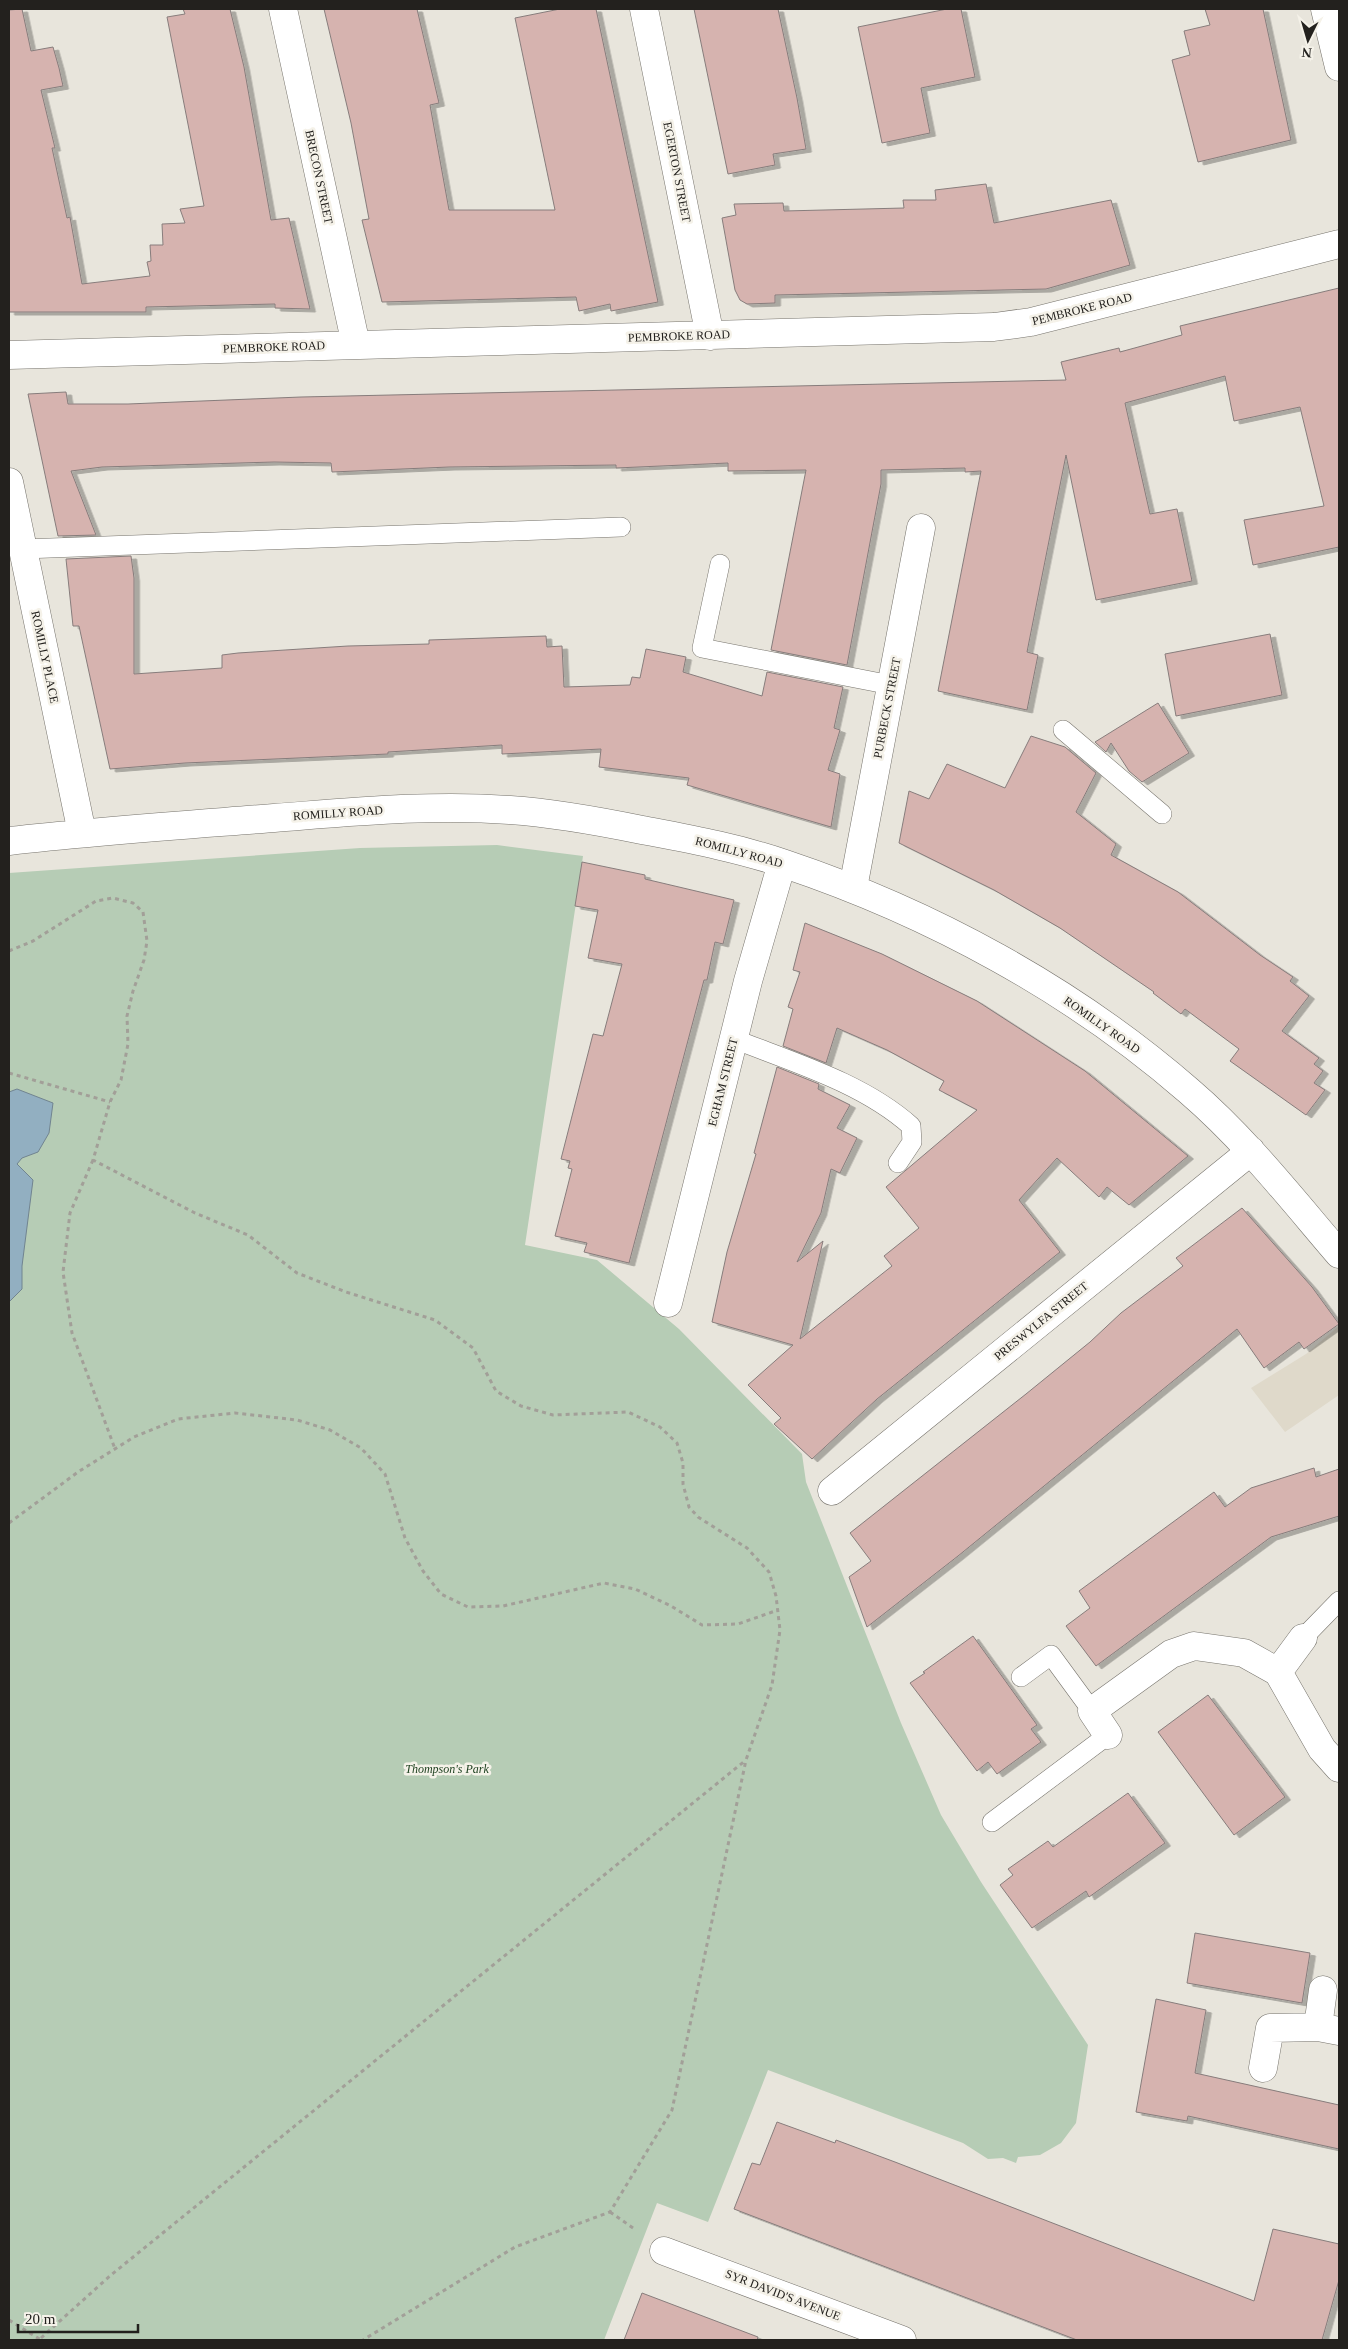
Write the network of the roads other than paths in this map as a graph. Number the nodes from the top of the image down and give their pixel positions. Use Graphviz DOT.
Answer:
graph roads {
  1 [pos="283,9"];
  2 [pos="644,9"];
  3 [pos="1325,9"];
  4 [pos="1339,67"];
  5 [pos="1339,244"];
  6 [pos="710,336"];
  7 [pos="356,345"];
  8 [pos="9,355"];
  9 [pos="9,482"];
  10 [pos="621,527"];
  11 [pos="921,528"];
  12 [pos="18,543"];
  13 [pos="720,564"];
  14 [pos="891,685"];
  15 [pos="1063,730"];
  16 [pos="1162,814"];
  17 [pos="82,833"];
  18 [pos="9,841"];
  19 [pos="782,863"];
  20 [pos="853,888"];
  21 [pos="734,1039"];
  22 [pos="1251,1151"];
  23 [pos="898,1163"];
  24 [pos="1339,1254"];
  25 [pos="668,1303"];
  26 [pos="832,1491"];
  27 [pos="1339,1601"];
  28 [pos="1303,1638"];
  29 [pos="1278,1672"];
  30 [pos="1021,1677"];
  31 [pos="1092,1711"];
  32 [pos="1108,1735"];
  33 [pos="1339,1768"];
  34 [pos="992,1822"];
  35 [pos="1323,1990"];
  36 [pos="1328,2029"];
  37 [pos="1263,2068"];
  38 [pos="664,2250"];
  39 [pos="902,2340"];
  1 -- 7 [label="street, BRECON STREET"];
  2 -- 6 [label="street, EGERTON STREET"];
  3 -- 4 [label="street"];
  5 -- 6 [label="street, PEMBROKE ROAD"];
  6 -- 7 [label="street, PEMBROKE ROAD"];
  7 -- 8 [label="street, PEMBROKE ROAD"];
  9 -- 12 [label="street, ROMILLY PLACE"];
  10 -- 12 [label="lane"];
  11 -- 14 [label="street, PURBECK STREET"];
  12 -- 17 [label="street, ROMILLY PLACE"];
  13 -- 14 [label="lane"];
  14 -- 20 [label="street, PURBECK STREET"];
  15 -- 16 [label="lane"];
  17 -- 18 [label="street, ROMILLY ROAD"];
  17 -- 19 [label="street, ROMILLY ROAD"];
  19 -- 20 [label="street, ROMILLY ROAD"];
  19 -- 21 [label="street, EGHAM STREET"];
  20 -- 22 [label="street, ROMILLY ROAD"];
  21 -- 23 [label="lane"];
  21 -- 25 [label="street, EGHAM STREET"];
  22 -- 24 [label="street, ROMILLY ROAD"];
  22 -- 26 [label="street, PRESWYLFA STREET"];
  27 -- 28 [label="lane"];
  28 -- 29 [label="street"];
  29 -- 31 [label="street"];
  29 -- 33 [label="street"];
  30 -- 31 [label="lane"];
  31 -- 32 [label="street"];
  32 -- 34 [label="lane"];
  35 -- 36 [label="street"];
  36 -- 37 [label="street"];
  38 -- 39 [label="street, SYR DAVID'S AVENUE"];
}
